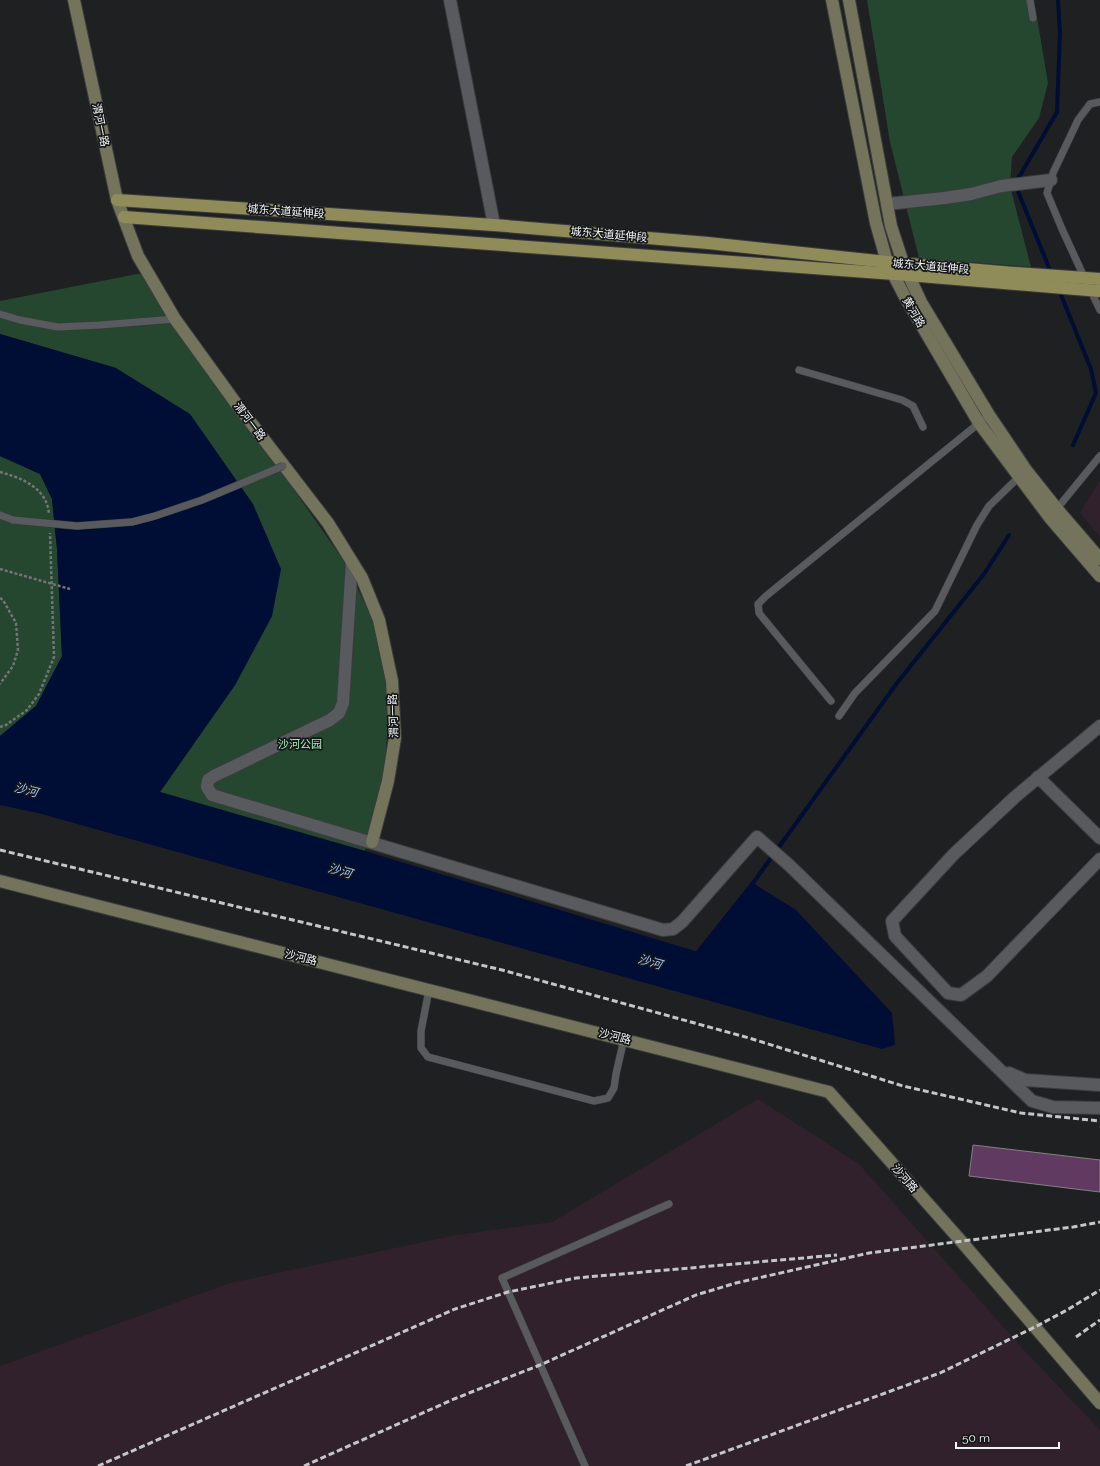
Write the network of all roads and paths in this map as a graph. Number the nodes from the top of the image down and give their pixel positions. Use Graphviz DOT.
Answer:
graph roads {
  1 [pos="74,0"];
  2 [pos="450,0"];
  3 [pos="832,0"];
  4 [pos="849,0"];
  5 [pos="1030,0"];
  6 [pos="1033,18"];
  7 [pos="1100,102"];
  8 [pos="1051,180"];
  9 [pos="117,200"];
  10 [pos="887,204"];
  11 [pos="124,217"];
  12 [pos="494,225"];
  13 [pos="887,262"];
  14 [pos="903,263"];
  15 [pos="893,274"];
  16 [pos="908,275"];
  17 [pos="1100,279"];
  18 [pos="1100,291"];
  19 [pos="1100,310"];
  20 [pos="0,314"];
  21 [pos="175,319"];
  22 [pos="799,370"];
  23 [pos="989,415"];
  24 [pos="979,423"];
  25 [pos="923,427"];
  26 [pos="1100,456"];
  27 [pos="284,466"];
  28 [pos="0,472"];
  29 [pos="1023,473"];
  30 [pos="1054,513"];
  31 [pos="0,515"];
  32 [pos="49,518"];
  33 [pos="50,532"];
  34 [pos="1100,559"];
  35 [pos="352,562"];
  36 [pos="0,569"];
  37 [pos="1100,576"];
  38 [pos="70,590"];
  39 [pos="0,598"];
  40 [pos="0,684"];
  41 [pos="831,701"];
  42 [pos="839,716"];
  43 [pos="1100,726"];
  44 [pos="0,727"];
  45 [pos="1038,777"];
  46 [pos="1100,838"];
  47 [pos="372,842"];
  48 [pos="1100,859"];
  49 [pos="0,881"];
  50 [pos="429,990"];
  51 [pos="624,1039"];
  52 [pos="1003,1071"];
  53 [pos="1100,1085"];
  54 [pos="1100,1108"];
  55 [pos="669,1204"];
  56 [pos="1100,1403"];
  57 [pos="585,1466"];
  1 -- 9 [label="main road, 渭河一路"];
  2 -- 12 [label="street"];
  3 -- 13 [label="main road, 黄河路"];
  4 -- 10 [label="main road, 黄河路"];
  5 -- 6 [label="lane"];
  7 -- 8 [label="lane"];
  8 -- 10 [label="street"];
  8 -- 19 [label="lane"];
  9 -- 11 [label="main road, 渭河一路"];
  9 -- 12 [label="main road, 城东大道延伸段"];
  10 -- 14 [label="main road, 黄河路"];
  11 -- 15 [label="main road, 城东大道延伸段"];
  11 -- 21 [label="main road, 渭河一路"];
  12 -- 13 [label="main road, 城东大道延伸段"];
  13 -- 14 [label="main road, 城东大道延伸段"];
  13 -- 15 [label="main road, 黄河路"];
  14 -- 16 [label="main road, 黄河路"];
  14 -- 17 [label="main road, 城东大道延伸段"];
  15 -- 16 [label="main road, 城东大道延伸段"];
  15 -- 24 [label="main road, 黄河路"];
  16 -- 18 [label="main road, 城东大道延伸段"];
  16 -- 23 [label="main road, 黄河路"];
  20 -- 21 [label="lane"];
  21 -- 27 [label="main road, 渭河一路"];
  22 -- 25 [label="lane"];
  23 -- 24 [label="lane"];
  23 -- 29 [label="main road, 黄河路"];
  24 -- 29 [label="main road, 黄河路"];
  24 -- 41 [label="lane"];
  26 -- 30 [label="lane"];
  27 -- 31 [label="lane, bridge"];
  27 -- 35 [label="main road, 渭河一路"];
  28 -- 32 [label="path"];
  29 -- 30 [label="main road, 黄河路"];
  29 -- 42 [label="lane"];
  30 -- 34 [label="main road, 黄河路"];
  30 -- 37 [label="main road, 黄河路"];
  33 -- 44 [label="path"];
  35 -- 47 [label="main road, 渭河一路"];
  35 -- 47 [label="street"];
  36 -- 38 [label="path, bridge"];
  39 -- 40 [label="path"];
  43 -- 45 [label="street"];
  45 -- 46 [label="street"];
  45 -- 48 [label="street"];
  47 -- 52 [label="street"];
  49 -- 50 [label="main road, 沙河路"];
  50 -- 51 [label="main road, 沙河路"];
  50 -- 51 [label="lane"];
  51 -- 56 [label="main road, 沙河路"];
  52 -- 53 [label="street"];
  52 -- 54 [label="street"];
  55 -- 57 [label="lane"];
}
